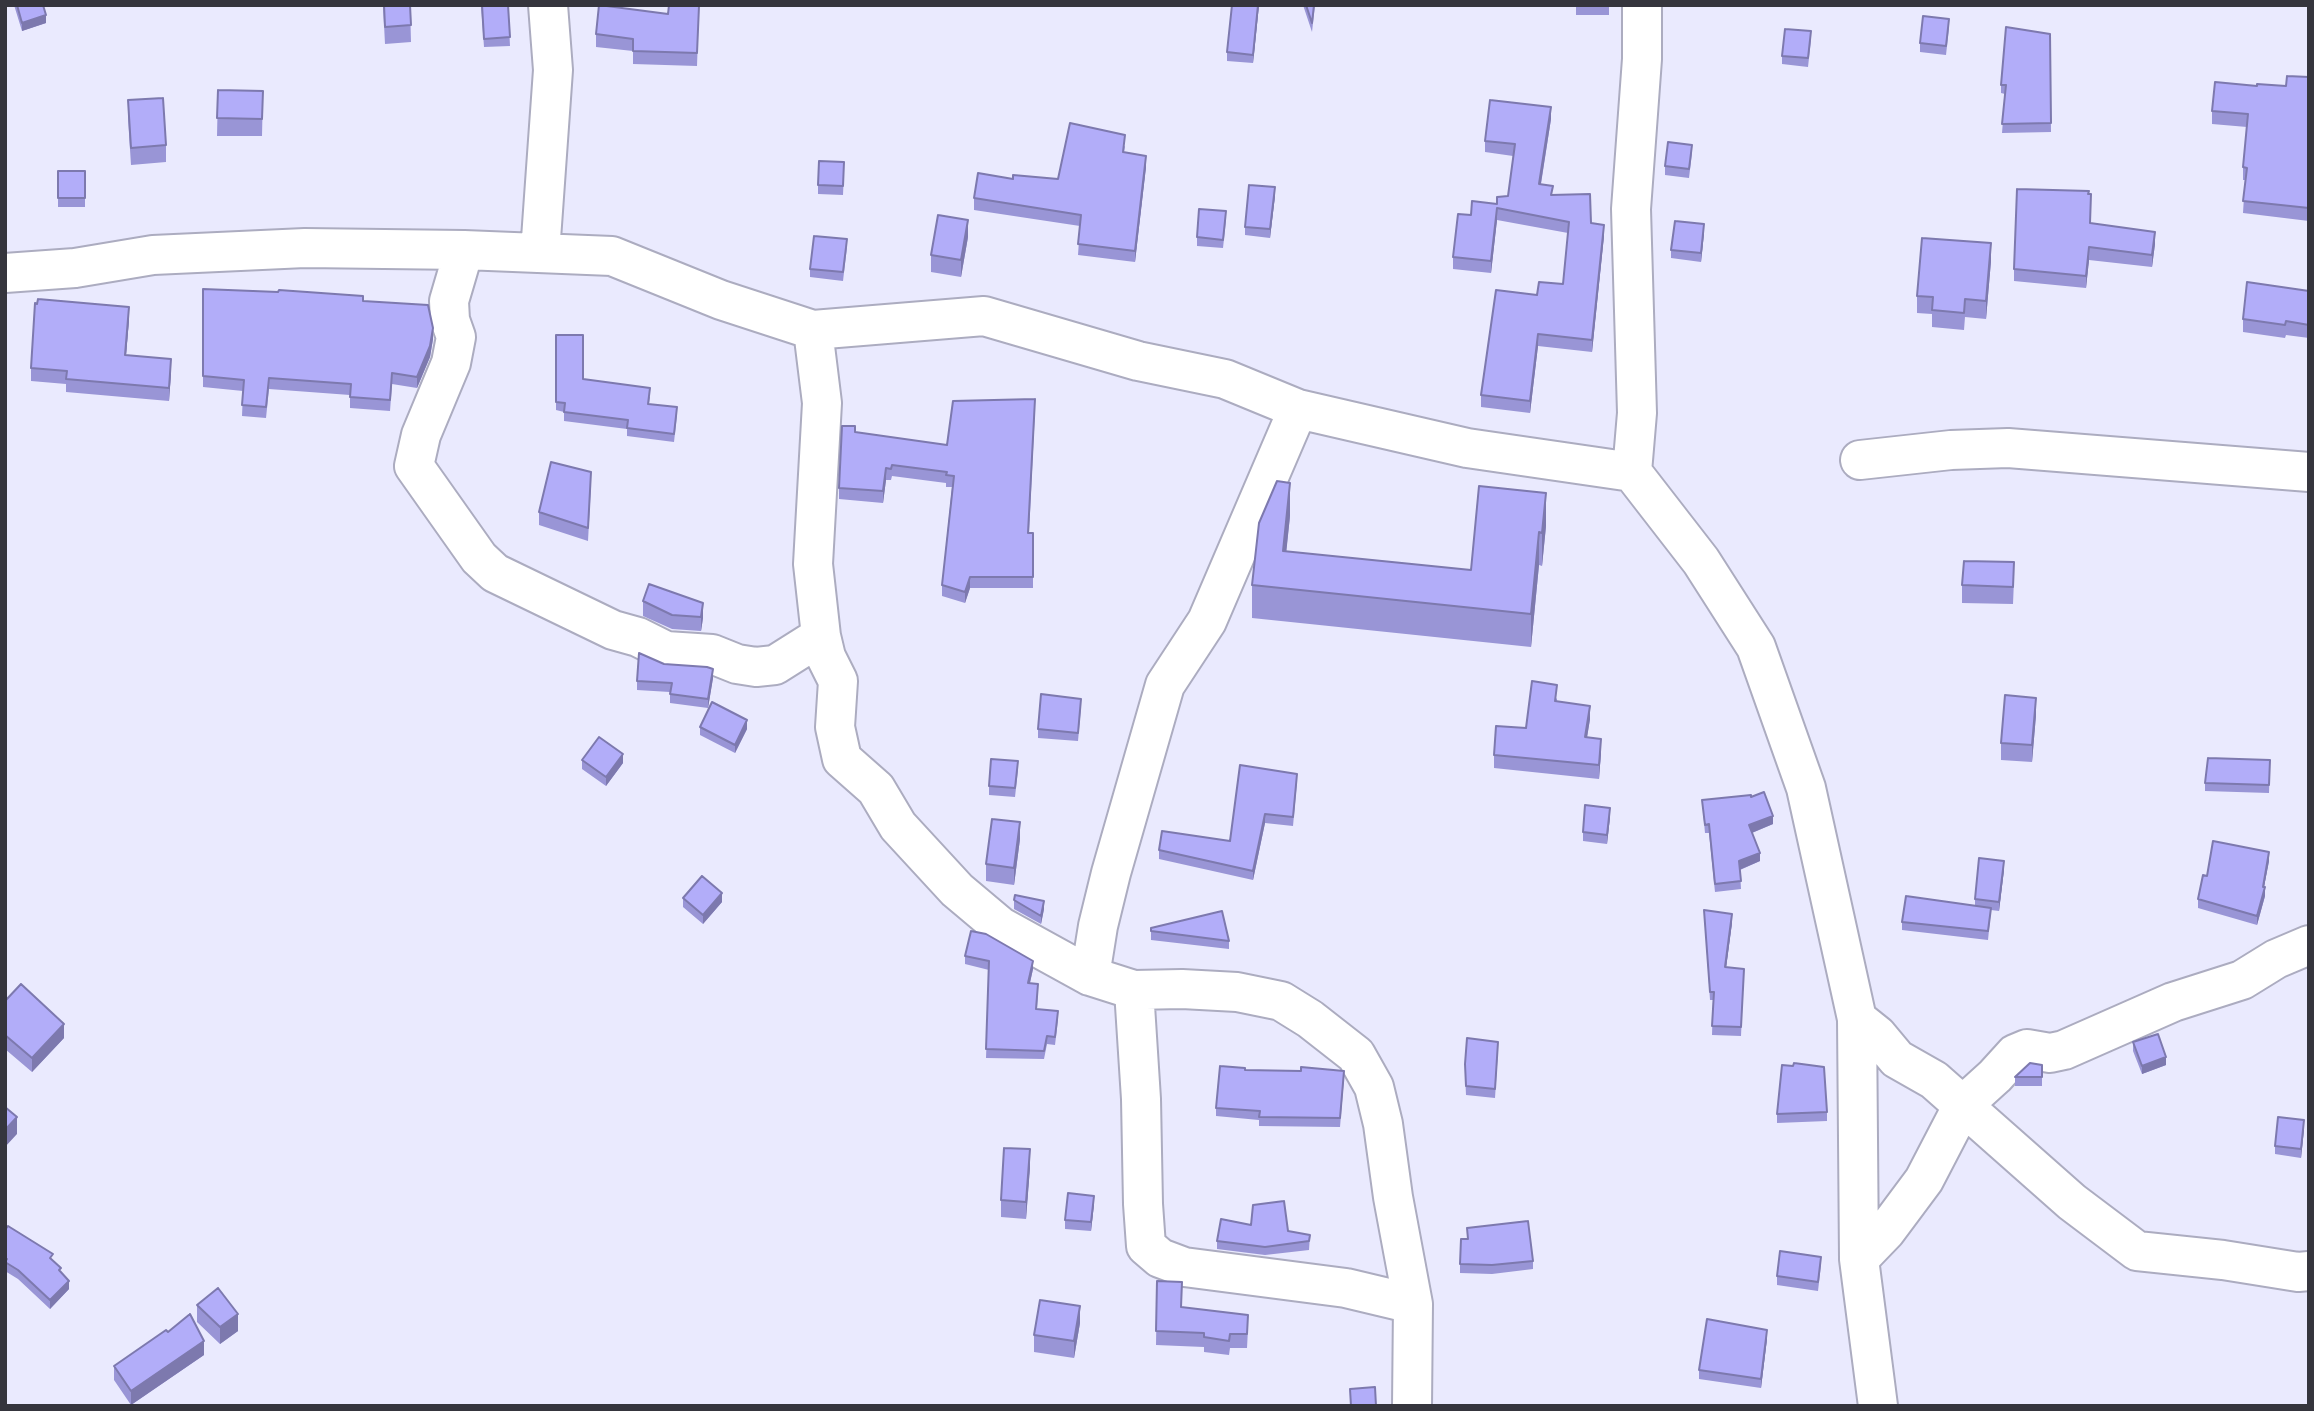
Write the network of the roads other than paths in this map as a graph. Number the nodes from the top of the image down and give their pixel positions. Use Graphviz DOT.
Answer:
graph roads {
  1 [pos="548,5"];
  2 [pos="1642,5"];
  3 [pos="464,250"];
  4 [pos="540,253"];
  5 [pos="5,273"];
  6 [pos="813,331"];
  7 [pos="1298,409"];
  8 [pos="1860,460"];
  9 [pos="1632,472"];
  10 [pos="2309,472"];
  11 [pos="821,636"];
  12 [pos="2309,945"];
  13 [pos="1090,976"];
  14 [pos="1134,990"];
  15 [pos="1857,1019"];
  16 [pos="1963,1105"];
  17 [pos="1859,1259"];
  18 [pos="2309,1271"];
  19 [pos="1413,1304"];
  20 [pos="1412,1406"];
  21 [pos="1878,1406"];
  1 -- 4 [label="street"];
  2 -- 9 [label="street"];
  3 -- 4 [label="street"];
  3 -- 5 [label="street"];
  3 -- 11 [label="street"];
  4 -- 6 [label="street"];
  6 -- 7 [label="street"];
  6 -- 11 [label="street"];
  7 -- 9 [label="street"];
  7 -- 13 [label="street"];
  8 -- 10 [label="street"];
  9 -- 15 [label="street"];
  11 -- 13 [label="street"];
  12 -- 16 [label="street"];
  13 -- 14 [label="street"];
  14 -- 19 [label="street"];
  14 -- 19 [label="street"];
  15 -- 16 [label="street"];
  15 -- 17 [label="street"];
  16 -- 17 [label="street"];
  16 -- 18 [label="street"];
  17 -- 21 [label="street"];
  19 -- 20 [label="street"];
}
